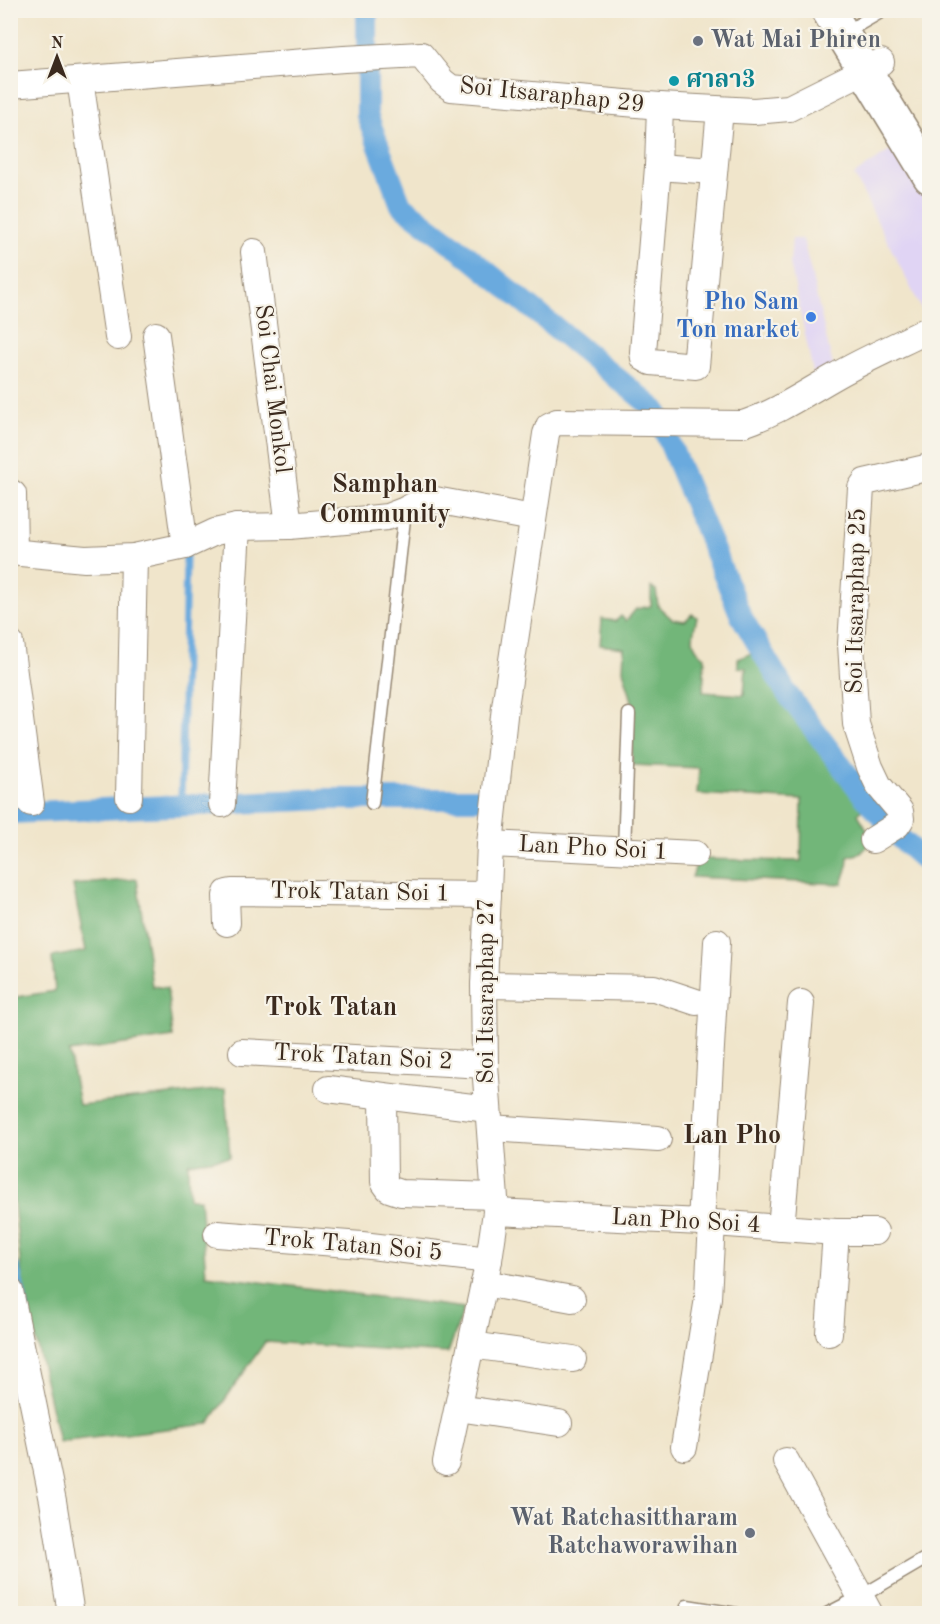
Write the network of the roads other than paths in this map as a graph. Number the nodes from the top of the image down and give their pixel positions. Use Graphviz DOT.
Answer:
graph roads {
  1 [pos="828,10"];
  2 [pos="864,15"];
  3 [pos="873,66"];
  4 [pos="80,80"];
  5 [pos="10,85"];
  6 [pos="660,106"];
  7 [pos="720,110"];
  8 [pos="930,139"];
  9 [pos="658,167"];
  10 [pos="714,171"];
  11 [pos="930,177"];
  12 [pos="254,252"];
  13 [pos="930,328"];
  14 [pos="156,335"];
  15 [pos="118,337"];
  16 [pos="930,467"];
  17 [pos="10,492"];
  18 [pos="405,510"];
  19 [pos="533,518"];
  20 [pos="289,526"];
  21 [pos="237,527"];
  22 [pos="184,546"];
  23 [pos="12,552"];
  24 [pos="134,557"];
  25 [pos="10,643"];
  26 [pos="629,714"];
  27 [pos="129,797"];
  28 [pos="31,802"];
  29 [pos="372,802"];
  30 [pos="222,804"];
  31 [pos="873,840"];
  32 [pos="490,844"];
  33 [pos="624,850"];
  34 [pos="695,854"];
  35 [pos="488,895"];
  36 [pos="228,923"];
  37 [pos="717,942"];
  38 [pos="484,985"];
  39 [pos="696,1002"];
  40 [pos="801,1004"];
  41 [pos="242,1052"];
  42 [pos="485,1065"];
  43 [pos="328,1089"];
  44 [pos="383,1096"];
  45 [pos="489,1119"];
  46 [pos="658,1139"];
  47 [pos="495,1204"];
  48 [pos="706,1223"];
  49 [pos="781,1228"];
  50 [pos="836,1232"];
  51 [pos="875,1232"];
  52 [pos="217,1234"];
  53 [pos="487,1271"];
  54 [pos="10,1291"];
  55 [pos="572,1299"];
  56 [pos="829,1333"];
  57 [pos="471,1345"];
  58 [pos="573,1359"];
  59 [pos="458,1408"];
  60 [pos="559,1422"];
  61 [pos="684,1447"];
  62 [pos="786,1461"];
  63 [pos="446,1462"];
  64 [pos="930,1556"];
  65 [pos="865,1605"];
  66 [pos="71,1614"];
  67 [pos="687,1614"];
  68 [pos="737,1614"];
  69 [pos="827,1614"];
  1 -- 3 [label="main road"];
  2 -- 3 [label="main road"];
  3 -- 7 [label="street, Soi Itsaraphap 29"];
  3 -- 8 [label="main road"];
  3 -- 11 [label="main road"];
  4 -- 5 [label="street, Soi Itsaraphap 29"];
  4 -- 6 [label="street, Soi Itsaraphap 29"];
  4 -- 15 [label="street"];
  6 -- 7 [label="street, Soi Itsaraphap 29"];
  6 -- 9 [label="street"];
  7 -- 10 [label="street"];
  9 -- 10 [label="street"];
  9 -- 10 [label="street"];
  12 -- 20 [label="street, Soi Chai Monkol"];
  13 -- 19 [label="street, Soi Itsaraphap 27"];
  14 -- 22 [label="street"];
  16 -- 31 [label="street, Soi Itsaraphap 25"];
  17 -- 23 [label="street"];
  18 -- 19 [label="street"];
  18 -- 20 [label="street"];
  18 -- 29 [label="lane"];
  19 -- 32 [label="street, Soi Itsaraphap 27"];
  20 -- 21 [label="street"];
  21 -- 22 [label="street"];
  21 -- 30 [label="street"];
  22 -- 24 [label="street"];
  23 -- 24 [label="street"];
  24 -- 27 [label="street"];
  25 -- 28 [label="street"];
  26 -- 33 [label="lane"];
  32 -- 33 [label="street, Lan Pho Soi 1"];
  32 -- 35 [label="street, Soi Itsaraphap 27"];
  33 -- 34 [label="street, Lan Pho Soi 1"];
  35 -- 36 [label="street, Trok Tatan Soi 1"];
  35 -- 38 [label="street, Soi Itsaraphap 27"];
  37 -- 48 [label="street"];
  38 -- 39 [label="street"];
  38 -- 42 [label="street, Soi Itsaraphap 27"];
  40 -- 49 [label="street"];
  41 -- 42 [label="street, Trok Tatan Soi 2"];
  42 -- 45 [label="street, Soi Itsaraphap 27"];
  43 -- 44 [label="street"];
  44 -- 45 [label="street"];
  44 -- 47 [label="street, Lan Pho Soi 4"];
  45 -- 46 [label="street"];
  45 -- 47 [label="street, Soi Itsaraphap 27"];
  47 -- 48 [label="street, Lan Pho Soi 4"];
  47 -- 53 [label="street, Soi Itsaraphap 27"];
  48 -- 49 [label="street, Lan Pho Soi 4"];
  48 -- 61 [label="street"];
  49 -- 50 [label="street, Lan Pho Soi 4"];
  50 -- 51 [label="street, Lan Pho Soi 4"];
  50 -- 56 [label="street"];
  52 -- 53 [label="street, Trok Tatan Soi 5"];
  53 -- 55 [label="street, Trok Tatan Soi 5"];
  53 -- 57 [label="street, Soi Itsaraphap 27"];
  54 -- 66 [label="street"];
  57 -- 58 [label="street"];
  57 -- 59 [label="street, Soi Itsaraphap 27"];
  59 -- 60 [label="street"];
  59 -- 63 [label="street, Soi Itsaraphap 27"];
  62 -- 65 [label="street"];
  64 -- 65 [label="lane"];
  65 -- 69 [label="lane"];
  67 -- 68 [label="lane"];
}
